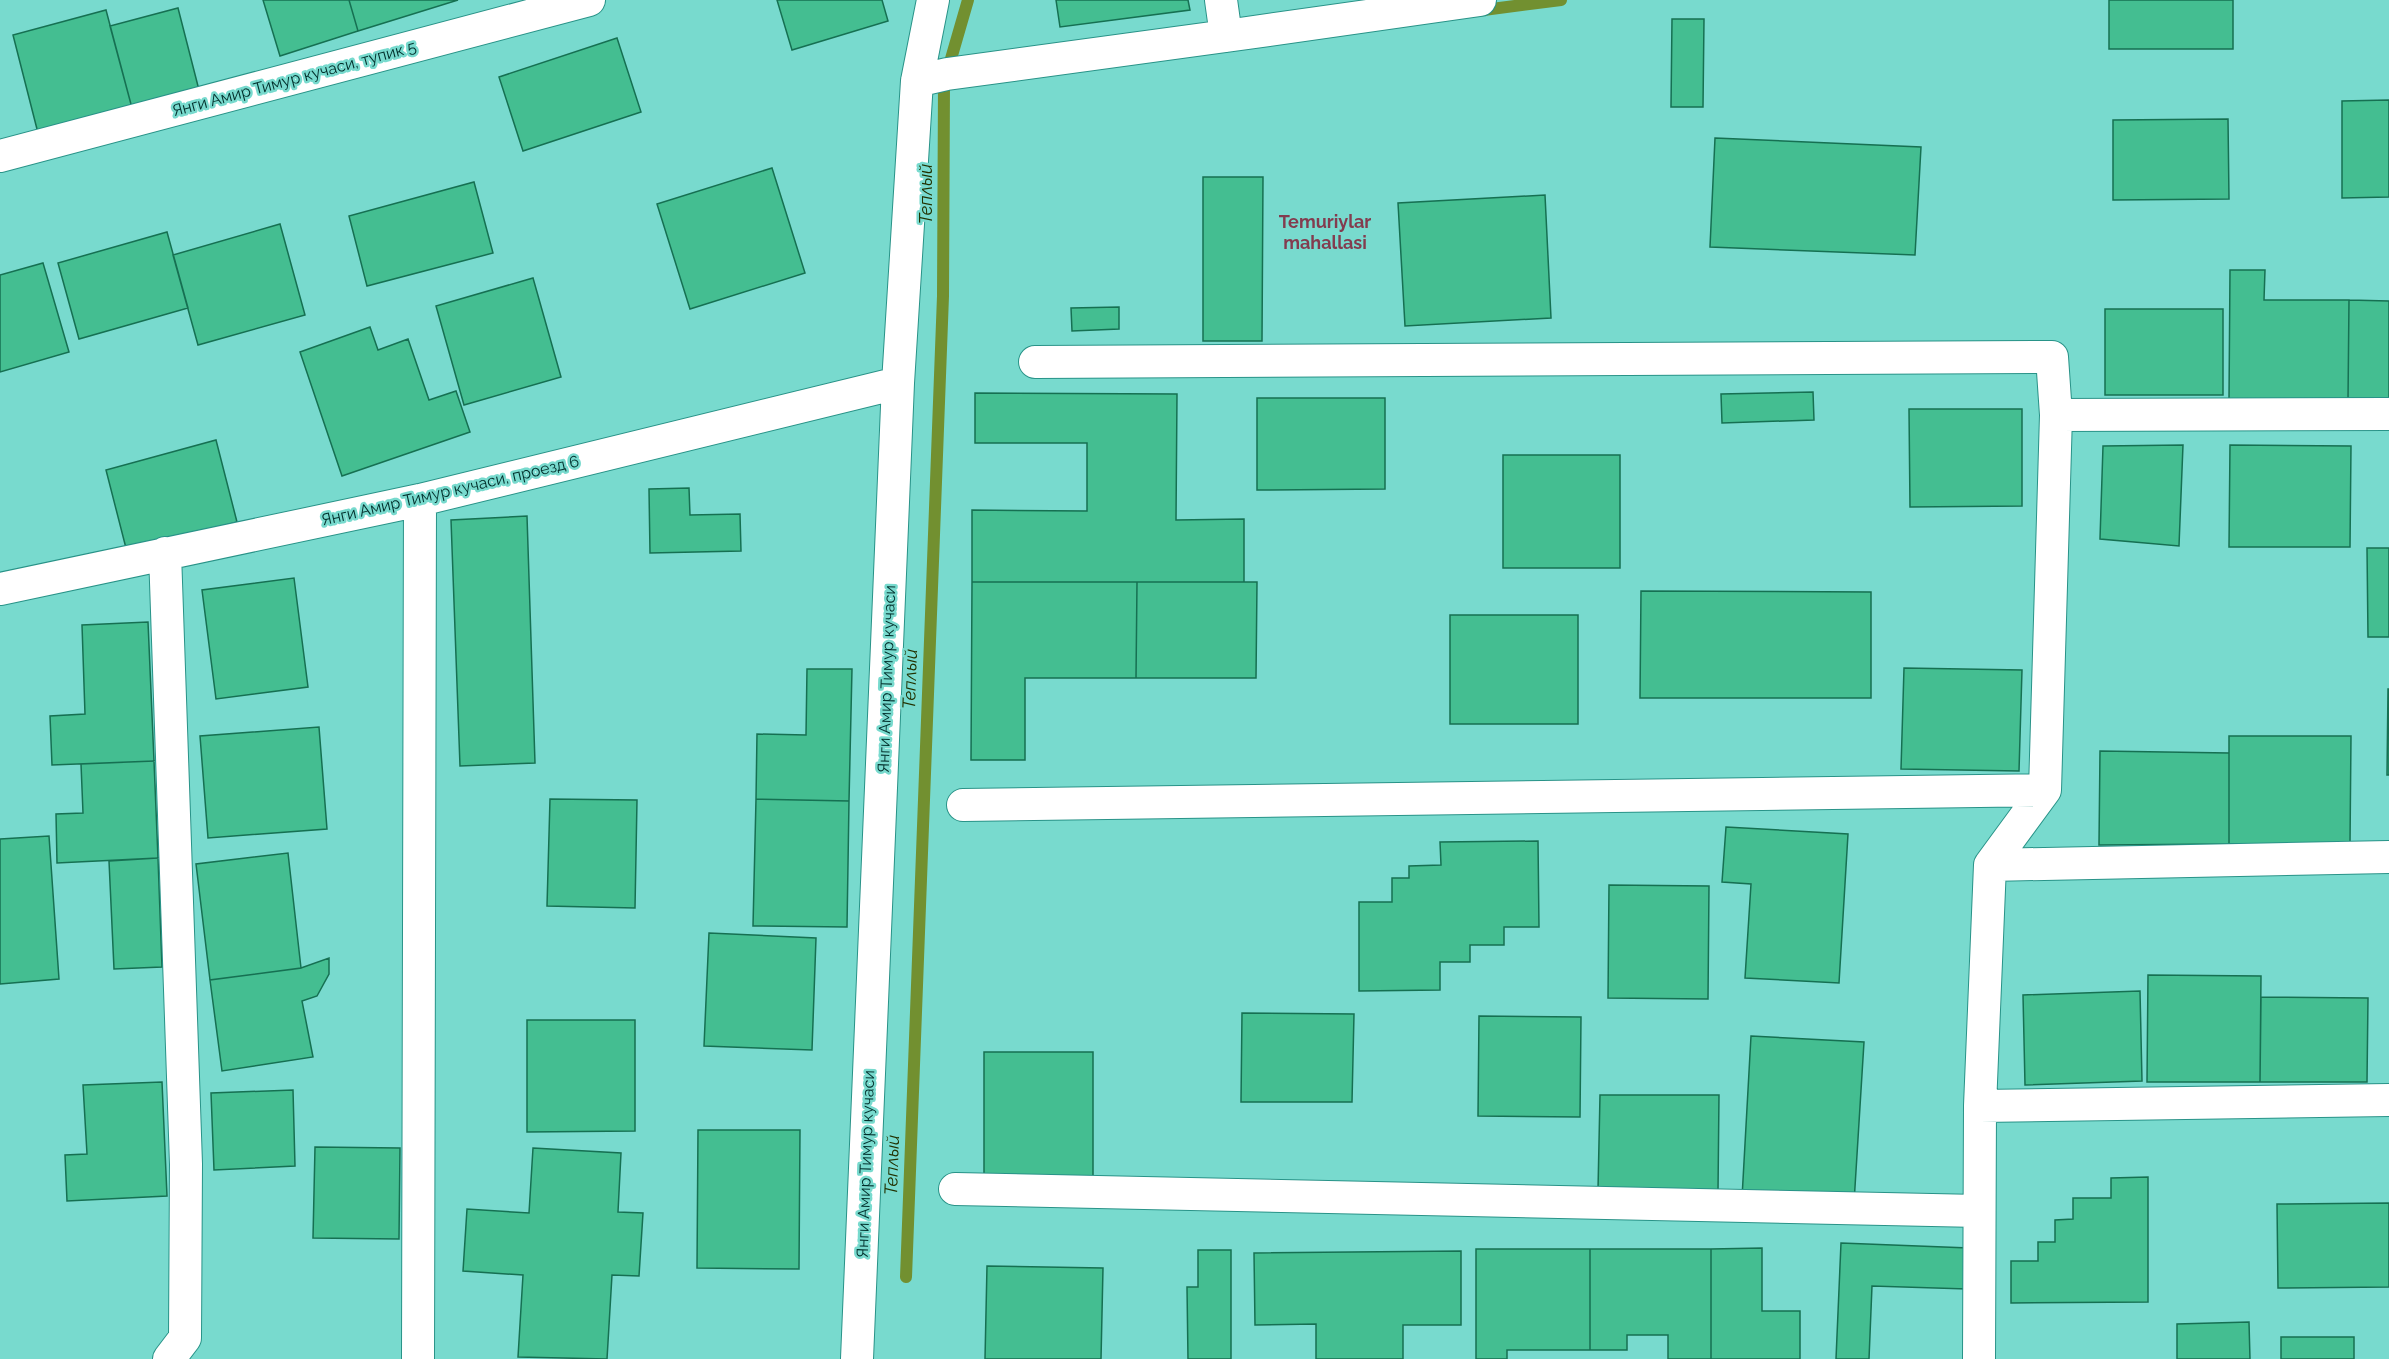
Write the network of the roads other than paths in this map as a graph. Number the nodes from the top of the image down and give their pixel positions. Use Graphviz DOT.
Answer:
graph roads {
  1 [pos="589,0"];
  2 [pos="933,0"];
  3 [pos="1221,0"];
  4 [pos="1480,0"];
  5 [pos="1226,36"];
  6 [pos="917,81"];
  7 [pos="0,156"];
  8 [pos="1035,362"];
  9 [pos="898,383"];
  10 [pos="2389,414"];
  11 [pos="2056,416"];
  12 [pos="420,500"];
  13 [pos="165,553"];
  14 [pos="0,589"];
  15 [pos="2045,790"];
  16 [pos="963,805"];
  17 [pos="2389,857"];
  18 [pos="1990,865"];
  19 [pos="2389,1100"];
  20 [pos="1980,1107"];
  21 [pos="955,1189"];
  22 [pos="1979,1211"];
  23 [pos="169,1359"];
  24 [pos="418,1359"];
  25 [pos="857,1359"];
  26 [pos="1979,1359"];
  1 -- 7 [label="street, Янги Амир Тимур кучаси, тупик 5"];
  2 -- 6 [label="street, Янги Амир Тимур кучаси"];
  3 -- 5 [label="street"];
  4 -- 5 [label="street"];
  5 -- 6 [label="street"];
  6 -- 9 [label="street, Янги Амир Тимур кучаси"];
  8 -- 11 [label="street"];
  9 -- 12 [label="street, Янги Амир Тимур кучаси, проезд 6"];
  9 -- 25 [label="street, Янги Амир Тимур кучаси"];
  10 -- 11 [label="street"];
  11 -- 15 [label="street"];
  12 -- 13 [label="street, Янги Амир Тимур кучаси, проезд 6"];
  12 -- 24 [label="street"];
  13 -- 14 [label="street, Янги Амир Тимур кучаси, проезд 6"];
  13 -- 23 [label="street"];
  15 -- 16 [label="street"];
  15 -- 18 [label="street"];
  17 -- 18 [label="street"];
  18 -- 20 [label="street"];
  19 -- 20 [label="street"];
  20 -- 22 [label="street"];
  21 -- 22 [label="street"];
  22 -- 26 [label="street"];
}
